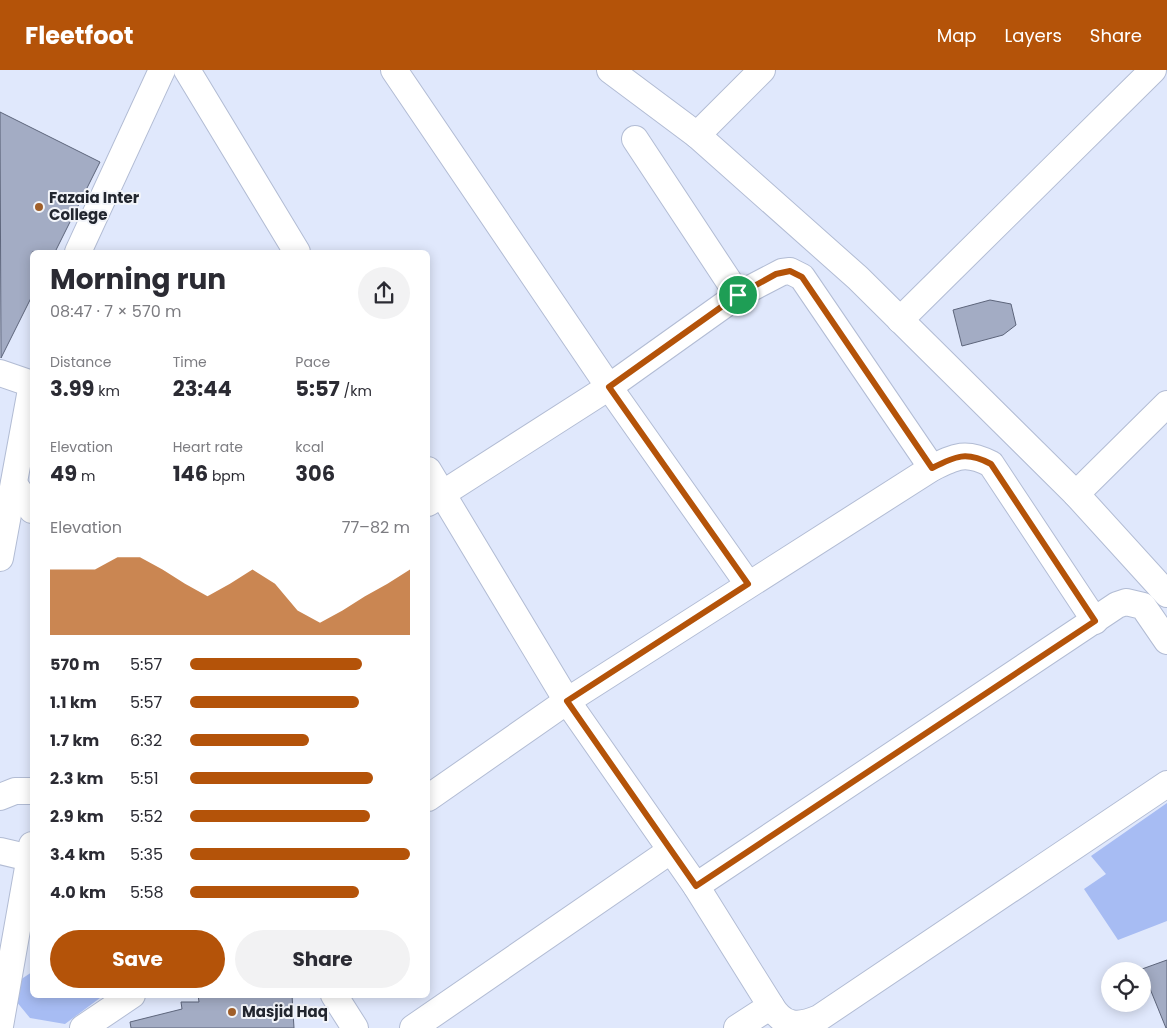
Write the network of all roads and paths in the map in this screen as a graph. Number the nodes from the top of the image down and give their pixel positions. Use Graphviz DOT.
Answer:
graph roads {
  1 [pos="162,70"];
  2 [pos="187,70"];
  3 [pos="394,70"];
  4 [pos="610,70"];
  5 [pos="762,70"];
  6 [pos="1153,70"];
  7 [pos="697,135"];
  8 [pos="635,139"];
  9 [pos="82,250"];
  10 [pos="296,250"];
  11 [pos="738,295"];
  12 [pos="900,320"];
  13 [pos="0,373"];
  14 [pos="30,383"];
  15 [pos="609,387"];
  16 [pos="30,395"];
  17 [pos="1167,404"];
  18 [pos="932,468"];
  19 [pos="430,478"];
  20 [pos="14,484"];
  21 [pos="1076,494"];
  22 [pos="435,499"];
  23 [pos="30,507"];
  24 [pos="0,558"];
  25 [pos="748,584"];
  26 [pos="1167,594"];
  27 [pos="1095,621"];
  28 [pos="1167,641"];
  29 [pos="567,701"];
  30 [pos="1167,784"];
  31 [pos="30,791"];
  32 [pos="0,796"];
  33 [pos="430,797"];
  34 [pos="0,851"];
  35 [pos="670,851"];
  36 [pos="30,852"];
  37 [pos="30,858"];
  38 [pos="696,886"];
  39 [pos="128,998"];
  40 [pos="336,998"];
  41 [pos="771,1006"];
  42 [pos="0,1026"];
  43 [pos="83,1028"];
  44 [pos="355,1028"];
  45 [pos="413,1028"];
  46 [pos="737,1028"];
  1 -- 9 [label="street"];
  2 -- 10 [label="street"];
  3 -- 15 [label="street"];
  4 -- 7 [label="street"];
  5 -- 7 [label="street"];
  6 -- 12 [label="street"];
  7 -- 12 [label="street"];
  8 -- 11 [label="street"];
  11 -- 15 [label="street"];
  11 -- 18 [label="street"];
  12 -- 21 [label="street"];
  13 -- 14 [label="street"];
  15 -- 22 [label="street"];
  15 -- 25 [label="street"];
  16 -- 20 [label="street"];
  17 -- 21 [label="street"];
  18 -- 25 [label="street"];
  18 -- 27 [label="street"];
  19 -- 22 [label="street"];
  20 -- 23 [label="street"];
  20 -- 24 [label="street"];
  21 -- 26 [label="street"];
  22 -- 29 [label="street"];
  25 -- 29 [label="street"];
  27 -- 28 [label="street"];
  27 -- 38 [label="street"];
  29 -- 33 [label="street"];
  29 -- 35 [label="street"];
  30 -- 41 [label="street"];
  31 -- 32 [label="street"];
  34 -- 36 [label="street"];
  35 -- 38 [label="street"];
  35 -- 45 [label="street"];
  37 -- 42 [label="street"];
  38 -- 41 [label="street"];
  39 -- 43 [label="street"];
  40 -- 44 [label="street"];
  41 -- 46 [label="street"];
}
